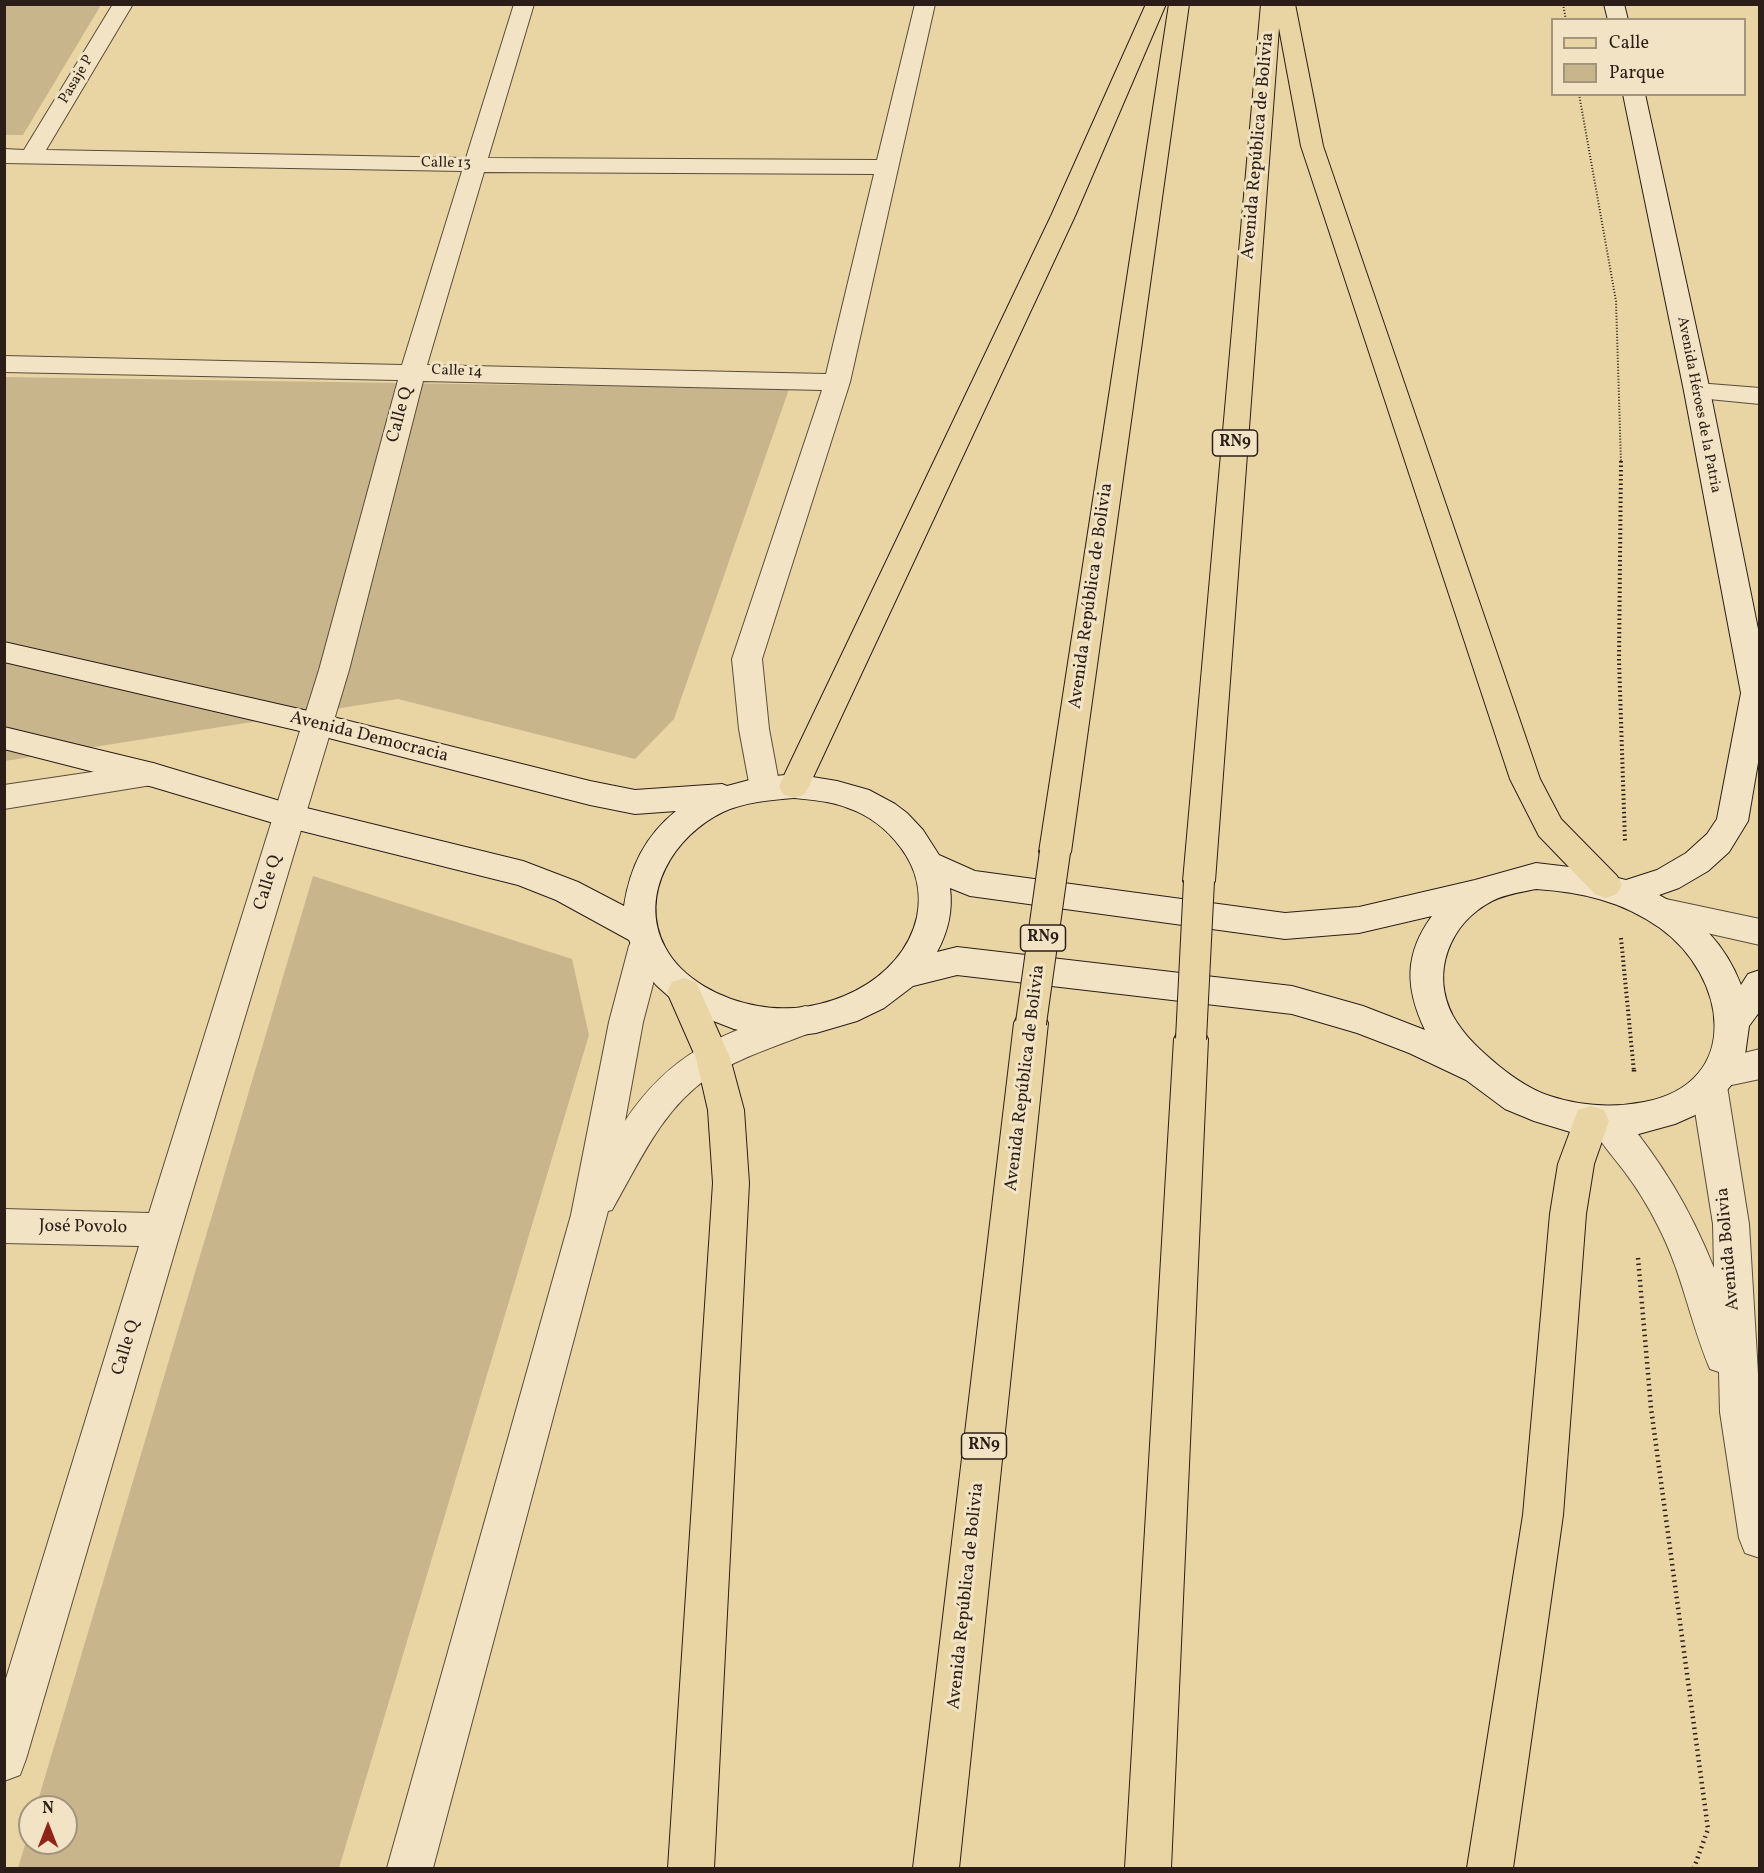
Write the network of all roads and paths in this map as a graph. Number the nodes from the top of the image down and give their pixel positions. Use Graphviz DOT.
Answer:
graph roads {
  1 [pos="123,4"];
  2 [pos="524,4"];
  3 [pos="925,4"];
  4 [pos="1156,4"];
  5 [pos="1179,4"];
  6 [pos="1271,4"];
  7 [pos="1285,4"];
  8 [pos="1579,96"];
  9 [pos="1634,96"];
  10 [pos="4,156"];
  11 [pos="31,156"];
  12 [pos="476,165"];
  13 [pos="888,167"];
  14 [pos="1616,301"];
  15 [pos="4,364"];
  16 [pos="412,371"];
  17 [pos="837,382"];
  18 [pos="1696,391"];
  19 [pos="1760,396"];
  20 [pos="1753,646"];
  21 [pos="4,652"];
  22 [pos="1757,706"];
  23 [pos="316,724"];
  24 [pos="4,738"];
  25 [pos="153,775"];
  26 [pos="765,790"];
  27 [pos="4,797"];
  28 [pos="290,816"];
  29 [pos="929,864"];
  30 [pos="1616,889"];
  31 [pos="1475,893"];
  32 [pos="1661,911"];
  33 [pos="1760,932"];
  34 [pos="643,938"];
  35 [pos="904,974"];
  36 [pos="1760,984"];
  37 [pos="684,992"];
  38 [pos="805,1020"];
  39 [pos="1732,1023"];
  40 [pos="713,1058"];
  41 [pos="1760,1064"];
  42 [pos="1478,1071"];
  43 [pos="1714,1080"];
  44 [pos="1599,1121"];
  45 [pos="589,1215"];
  46 [pos="4,1226"];
  47 [pos="162,1230"];
  48 [pos="1740,1412"];
  49 [pos="1760,1538"];
  50 [pos="4,1759"];
  51 [pos="410,1869"];
  52 [pos="691,1869"];
  53 [pos="936,1869"];
  54 [pos="1148,1869"];
  55 [pos="1490,1869"];
  1 -- 11 [label="street, Pasaje P"];
  2 -- 12 [label="street, Calle Q"];
  3 -- 13 [label="street"];
  4 -- 26 [label="main road"];
  5 -- 53 [label="main road, Avenida República de Bolivia / RN9, bridge"];
  6 -- 54 [label="main road, Avenida República de Bolivia / RN9, bridge"];
  7 -- 30 [label="main road"];
  8 -- 14 [label="path"];
  9 -- 18 [label="street, Avenida Héroes de la Patria"];
  10 -- 11 [label="street, Calle 13"];
  11 -- 12 [label="street, Calle 13"];
  12 -- 13 [label="street, Calle 13"];
  12 -- 16 [label="street, Calle Q"];
  13 -- 17 [label="street"];
  15 -- 16 [label="street, Calle 14"];
  16 -- 17 [label="street, Calle 14"];
  16 -- 23 [label="street, Calle Q"];
  17 -- 26 [label="street"];
  18 -- 19 [label="street"];
  18 -- 20 [label="street, Avenida Héroes de la Patria"];
  20 -- 22 [label="street, Avenida Héroes de la Patria"];
  21 -- 23 [label="street, Avenida Democracia"];
  22 -- 30 [label="street, Avenida Héroes de la Patria"];
  23 -- 26 [label="street, Avenida Democracia"];
  23 -- 28 [label="street, Calle Q"];
  24 -- 25 [label="street"];
  25 -- 27 [label="street"];
  25 -- 28 [label="street"];
  26 -- 29 [label="street, Avenida Democracia"];
  26 -- 34 [label="street"];
  28 -- 34 [label="street"];
  28 -- 47 [label="street, Calle Q"];
  29 -- 31 [label="street"];
  29 -- 35 [label="street"];
  30 -- 31 [label="street"];
  30 -- 32 [label="street"];
  31 -- 42 [label="street"];
  32 -- 33 [label="street"];
  32 -- 39 [label="street"];
  34 -- 37 [label="street"];
  34 -- 45 [label="street"];
  35 -- 38 [label="street"];
  35 -- 42 [label="street"];
  36 -- 39 [label="street"];
  37 -- 38 [label="street"];
  37 -- 40 [label="main road"];
  38 -- 40 [label="street"];
  39 -- 43 [label="street"];
  40 -- 45 [label="street"];
  40 -- 52 [label="main road"];
  41 -- 43 [label="street"];
  42 -- 44 [label="street"];
  43 -- 44 [label="street"];
  43 -- 48 [label="street, Avenida Bolivia"];
  44 -- 48 [label="street, Avenida Bolivia"];
  44 -- 55 [label="main road"];
  45 -- 51 [label="street"];
  46 -- 47 [label="street, José Povolo"];
  47 -- 50 [label="street, Calle Q"];
  48 -- 49 [label="street, Avenida Bolivia"];
}
